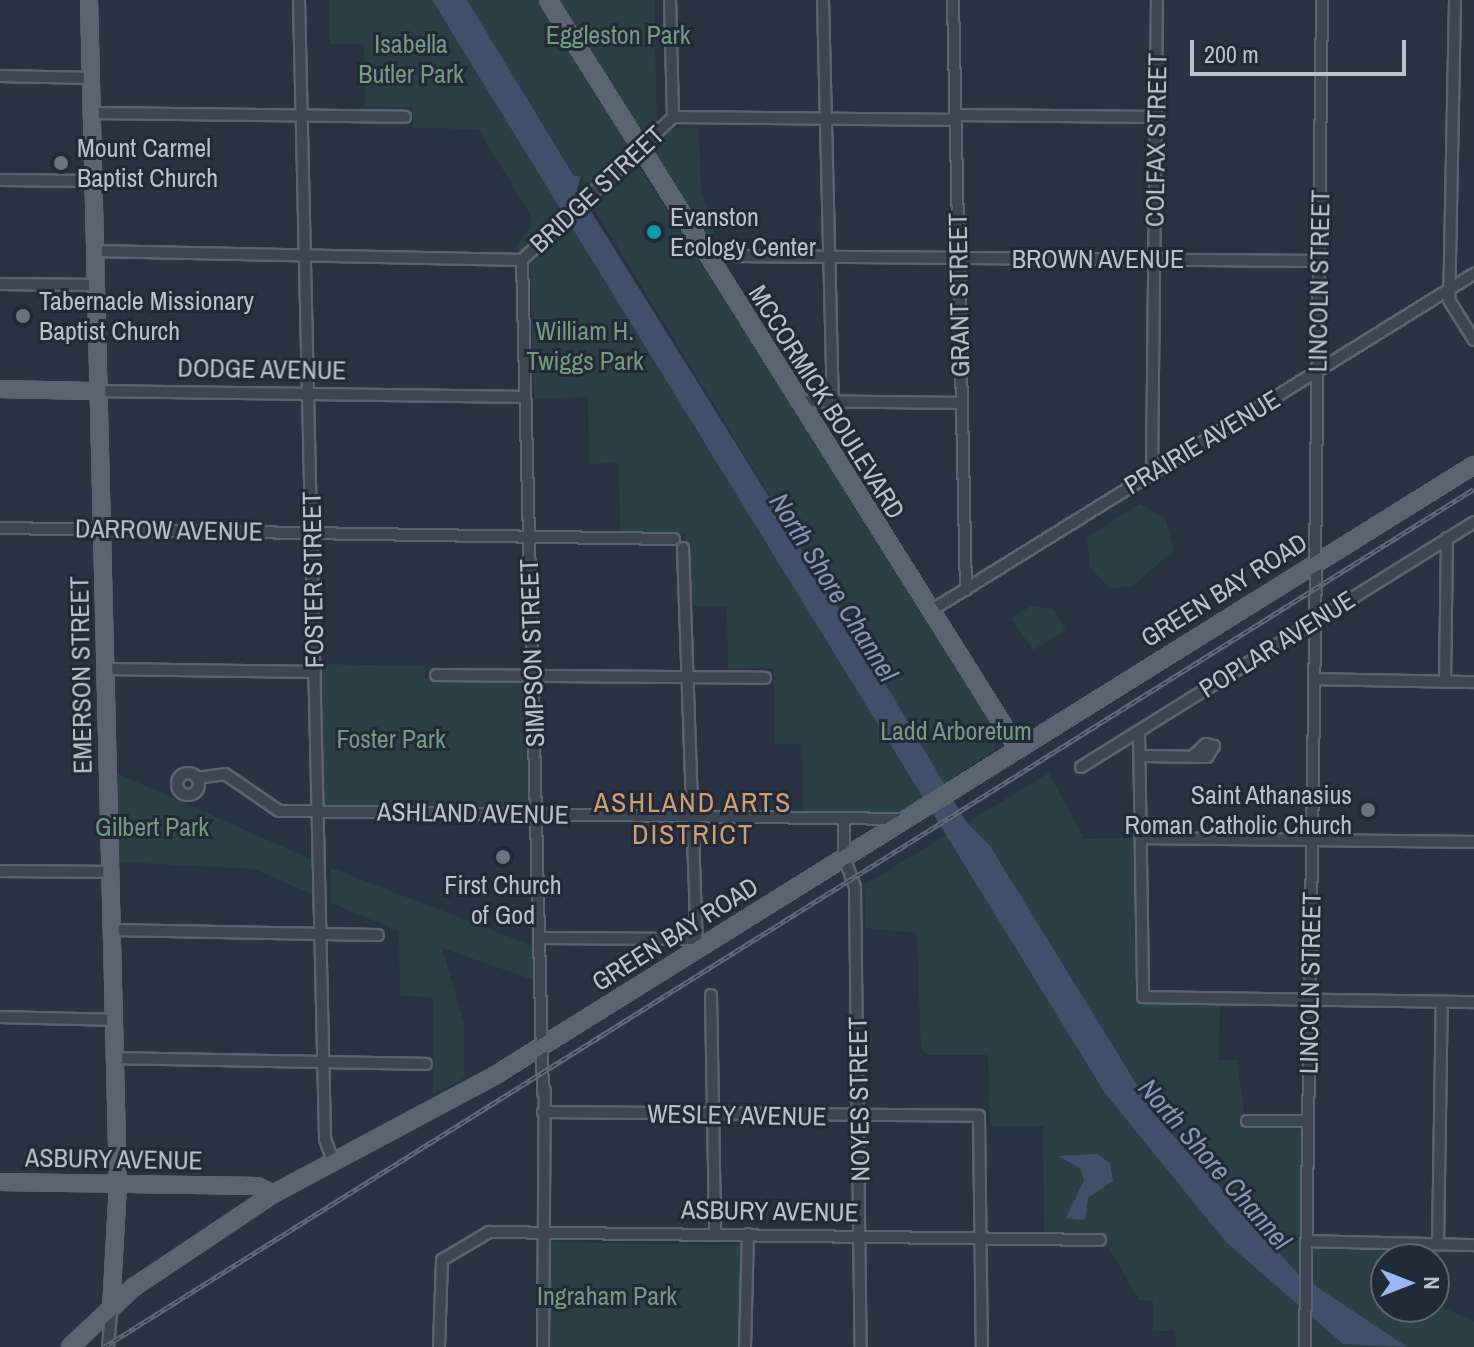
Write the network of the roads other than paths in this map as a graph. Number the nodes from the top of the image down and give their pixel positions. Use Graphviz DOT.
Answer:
graph roads {
  1 [pos="89,0"];
  2 [pos="299,0"];
  3 [pos="548,0"];
  4 [pos="670,0"];
  5 [pos="823,0"];
  6 [pos="953,0"];
  7 [pos="1157,0"];
  8 [pos="1322,0"];
  9 [pos="1455,0"];
  10 [pos="0,76"];
  11 [pos="92,78"];
  12 [pos="92,113"];
  13 [pos="301,115"];
  14 [pos="405,117"];
  15 [pos="673,117"];
  16 [pos="1156,117"];
  17 [pos="956,118"];
  18 [pos="826,119"];
  19 [pos="641,152"];
  20 [pos="0,180"];
  21 [pos="93,181"];
  22 [pos="95,251"];
  23 [pos="305,255"];
  24 [pos="733,256"];
  25 [pos="829,257"];
  26 [pos="959,258"];
  27 [pos="522,260"];
  28 [pos="1154,260"];
  29 [pos="1319,261"];
  30 [pos="1474,274"];
  31 [pos="0,284"];
  32 [pos="96,285"];
  33 [pos="1449,290"];
  34 [pos="1474,340"];
  35 [pos="1317,371"];
  36 [pos="0,389"];
  37 [pos="98,391"];
  38 [pos="308,394"];
  39 [pos="524,397"];
  40 [pos="797,401"];
  41 [pos="833,401"];
  42 [pos="961,403"];
  43 [pos="1474,465"];
  44 [pos="1152,471"];
  45 [pos="1474,522"];
  46 [pos="0,528"];
  47 [pos="102,529"];
  48 [pos="311,533"];
  49 [pos="528,536"];
  50 [pos="1447,538"];
  51 [pos="674,539"];
  52 [pos="683,548"];
  53 [pos="1316,561"];
  54 [pos="966,590"];
  55 [pos="932,610"];
  56 [pos="1315,620"];
  57 [pos="106,669"];
  58 [pos="315,672"];
  59 [pos="436,675"];
  60 [pos="532,676"];
  61 [pos="687,678"];
  62 [pos="765,678"];
  63 [pos="1314,679"];
  64 [pos="1445,682"];
  65 [pos="1474,682"];
  66 [pos="1139,731"];
  67 [pos="1017,747"];
  68 [pos="1144,756"];
  69 [pos="1192,757"];
  70 [pos="1081,767"];
  71 [pos="197,778"];
  72 [pos="319,812"];
  73 [pos="537,814"];
  74 [pos="691,816"];
  75 [pos="844,818"];
  76 [pos="905,819"];
  77 [pos="1143,838"];
  78 [pos="1312,840"];
  79 [pos="1474,842"];
  80 [pos="844,857"];
  81 [pos="0,871"];
  82 [pos="110,872"];
  83 [pos="112,930"];
  84 [pos="321,935"];
  85 [pos="378,935"];
  86 [pos="539,938"];
  87 [pos="696,943"];
  88 [pos="711,995"];
  89 [pos="1310,1000"];
  90 [pos="1442,1002"];
  91 [pos="1474,1002"];
  92 [pos="0,1017"];
  93 [pos="113,1020"];
  94 [pos="542,1046"];
  95 [pos="114,1058"];
  96 [pos="324,1061"];
  97 [pos="426,1064"];
  98 [pos="543,1112"];
  99 [pos="713,1114"];
  100 [pos="859,1117"];
  101 [pos="1247,1121"];
  102 [pos="1308,1121"];
  103 [pos="332,1158"];
  104 [pos="0,1182"];
  105 [pos="118,1184"];
  106 [pos="273,1194"];
  107 [pos="546,1232"];
  108 [pos="715,1233"];
  109 [pos="748,1234"];
  110 [pos="862,1236"];
  111 [pos="982,1238"];
  112 [pos="1100,1240"];
  113 [pos="1307,1241"];
  114 [pos="1394,1243"];
  115 [pos="1438,1243"];
  116 [pos="1450,1244"];
  117 [pos="1474,1245"];
  118 [pos="111,1309"];
  119 [pos="70,1347"];
  120 [pos="108,1347"];
  121 [pos="439,1347"];
  122 [pos="543,1347"];
  123 [pos="745,1347"];
  124 [pos="861,1347"];
  125 [pos="982,1347"];
  126 [pos="1305,1347"];
  1 -- 11 [label="main road, EMERSON STREET"];
  2 -- 13 [label="street, FOSTER STREET"];
  3 -- 19 [label="main road, MCCORMICK BOULEVARD"];
  4 -- 15 [label="street"];
  5 -- 18 [label="street"];
  6 -- 17 [label="street, GRANT STREET"];
  7 -- 16 [label="street, COLFAX STREET"];
  8 -- 29 [label="street, LINCOLN STREET"];
  9 -- 33 [label="street"];
  10 -- 11 [label="street"];
  11 -- 12 [label="main road, EMERSON STREET"];
  12 -- 13 [label="street"];
  12 -- 21 [label="main road, EMERSON STREET"];
  13 -- 14 [label="street"];
  13 -- 23 [label="street, FOSTER STREET"];
  15 -- 18 [label="street"];
  15 -- 19 [label="street, BRIDGE STREET"];
  16 -- 17 [label="street"];
  16 -- 28 [label="street, COLFAX STREET"];
  17 -- 18 [label="street"];
  17 -- 26 [label="street, GRANT STREET"];
  18 -- 25 [label="street"];
  19 -- 27 [label="street, BRIDGE STREET"];
  19 -- 40 [label="main road, MCCORMICK BOULEVARD"];
  20 -- 21 [label="street"];
  21 -- 22 [label="main road, EMERSON STREET"];
  22 -- 23 [label="street"];
  22 -- 32 [label="main road, EMERSON STREET"];
  23 -- 27 [label="street"];
  23 -- 38 [label="street, FOSTER STREET"];
  24 -- 25 [label="street, BROWN AVENUE"];
  25 -- 26 [label="street, BROWN AVENUE"];
  25 -- 41 [label="street"];
  26 -- 28 [label="street, BROWN AVENUE"];
  26 -- 42 [label="street, GRANT STREET"];
  27 -- 39 [label="street, SIMPSON STREET"];
  28 -- 29 [label="street, BROWN AVENUE"];
  28 -- 44 [label="street, COLFAX STREET"];
  29 -- 35 [label="street, LINCOLN STREET"];
  30 -- 33 [label="street, PRAIRIE AVENUE"];
  31 -- 32 [label="street"];
  32 -- 37 [label="main road, EMERSON STREET"];
  33 -- 34 [label="street"];
  33 -- 35 [label="street, PRAIRIE AVENUE"];
  35 -- 44 [label="street, PRAIRIE AVENUE"];
  35 -- 53 [label="street, LINCOLN STREET"];
  36 -- 37 [label="main road, DODGE AVENUE"];
  37 -- 38 [label="street, DODGE AVENUE"];
  37 -- 47 [label="main road, EMERSON STREET"];
  38 -- 39 [label="street, DODGE AVENUE"];
  38 -- 48 [label="street, FOSTER STREET"];
  39 -- 49 [label="street, SIMPSON STREET"];
  40 -- 41 [label="street"];
  40 -- 55 [label="main road, MCCORMICK BOULEVARD"];
  41 -- 42 [label="street"];
  42 -- 54 [label="street, GRANT STREET"];
  43 -- 53 [label="main road, GREEN BAY ROAD"];
  44 -- 54 [label="street, PRAIRIE AVENUE"];
  45 -- 50 [label="street, POPLAR AVENUE"];
  46 -- 47 [label="street, DARROW AVENUE"];
  47 -- 48 [label="street, DARROW AVENUE"];
  47 -- 57 [label="main road, EMERSON STREET"];
  48 -- 49 [label="street, DARROW AVENUE"];
  48 -- 58 [label="street, FOSTER STREET"];
  49 -- 51 [label="street, DARROW AVENUE"];
  49 -- 60 [label="street, SIMPSON STREET"];
  50 -- 56 [label="street, POPLAR AVENUE"];
  50 -- 64 [label="street"];
  52 -- 61 [label="street"];
  53 -- 56 [label="street, LINCOLN STREET"];
  53 -- 67 [label="main road, GREEN BAY ROAD"];
  54 -- 55 [label="street, PRAIRIE AVENUE"];
  55 -- 67 [label="main road, MCCORMICK BOULEVARD"];
  56 -- 63 [label="street, LINCOLN STREET"];
  56 -- 66 [label="street, POPLAR AVENUE"];
  57 -- 58 [label="street"];
  57 -- 82 [label="main road, EMERSON STREET"];
  58 -- 72 [label="street, FOSTER STREET"];
  59 -- 60 [label="street"];
  60 -- 61 [label="street"];
  60 -- 73 [label="street, SIMPSON STREET"];
  61 -- 62 [label="street"];
  61 -- 74 [label="street"];
  63 -- 64 [label="street"];
  63 -- 78 [label="street, LINCOLN STREET"];
  64 -- 65 [label="street"];
  66 -- 68 [label="street"];
  66 -- 70 [label="street, POPLAR AVENUE"];
  67 -- 76 [label="main road, GREEN BAY ROAD"];
  68 -- 69 [label="street"];
  68 -- 77 [label="street"];
  71 -- 72 [label="street, ASHLAND AVENUE"];
  72 -- 73 [label="street, ASHLAND AVENUE"];
  72 -- 84 [label="street, FOSTER STREET"];
  73 -- 74 [label="street, ASHLAND AVENUE"];
  73 -- 86 [label="street, SIMPSON STREET"];
  74 -- 75 [label="street, ASHLAND AVENUE"];
  74 -- 87 [label="street"];
  75 -- 76 [label="street, ASHLAND AVENUE"];
  75 -- 80 [label="street, NOYES STREET"];
  76 -- 80 [label="main road, GREEN BAY ROAD"];
  77 -- 78 [label="street"];
  77 -- 89 [label="street"];
  78 -- 79 [label="street"];
  78 -- 89 [label="street, LINCOLN STREET"];
  80 -- 87 [label="main road, GREEN BAY ROAD"];
  80 -- 100 [label="street, NOYES STREET"];
  81 -- 82 [label="street"];
  82 -- 83 [label="main road, EMERSON STREET"];
  83 -- 84 [label="street"];
  83 -- 93 [label="main road, EMERSON STREET"];
  84 -- 85 [label="street"];
  84 -- 96 [label="street, FOSTER STREET"];
  86 -- 87 [label="street"];
  86 -- 94 [label="street, SIMPSON STREET"];
  87 -- 94 [label="main road, GREEN BAY ROAD"];
  88 -- 99 [label="street"];
  89 -- 90 [label="street"];
  89 -- 102 [label="street, LINCOLN STREET"];
  90 -- 91 [label="street"];
  90 -- 115 [label="street"];
  92 -- 93 [label="street"];
  93 -- 95 [label="main road, EMERSON STREET"];
  94 -- 98 [label="street, SIMPSON STREET"];
  94 -- 103 [label="main road, GREEN BAY ROAD"];
  95 -- 96 [label="street"];
  95 -- 105 [label="main road, EMERSON STREET"];
  96 -- 97 [label="street"];
  96 -- 103 [label="street, FOSTER STREET"];
  98 -- 99 [label="street, WESLEY AVENUE"];
  98 -- 107 [label="street, SIMPSON STREET"];
  99 -- 100 [label="street, WESLEY AVENUE"];
  99 -- 108 [label="street"];
  100 -- 110 [label="street, NOYES STREET"];
  100 -- 111 [label="street, WESLEY AVENUE"];
  101 -- 102 [label="street"];
  102 -- 113 [label="street, LINCOLN STREET"];
  103 -- 106 [label="main road, GREEN BAY ROAD"];
  104 -- 105 [label="main road, ASBURY AVENUE"];
  105 -- 106 [label="main road, ASBURY AVENUE"];
  105 -- 118 [label="main road, EMERSON STREET"];
  106 -- 118 [label="main road, GREEN BAY ROAD"];
  107 -- 108 [label="street, ASBURY AVENUE"];
  107 -- 121 [label="street, ASBURY AVENUE"];
  107 -- 122 [label="street, SIMPSON STREET"];
  108 -- 109 [label="street, ASBURY AVENUE"];
  109 -- 110 [label="street, ASBURY AVENUE"];
  109 -- 123 [label="street"];
  110 -- 111 [label="street, ASBURY AVENUE"];
  110 -- 124 [label="street, NOYES STREET"];
  111 -- 112 [label="street, ASBURY AVENUE"];
  111 -- 125 [label="street"];
  113 -- 114 [label="street"];
  113 -- 126 [label="street, LINCOLN STREET"];
  116 -- 117 [label="street"];
  118 -- 119 [label="main road, GREEN BAY ROAD"];
  118 -- 120 [label="street, EMERSON STREET"];
}
